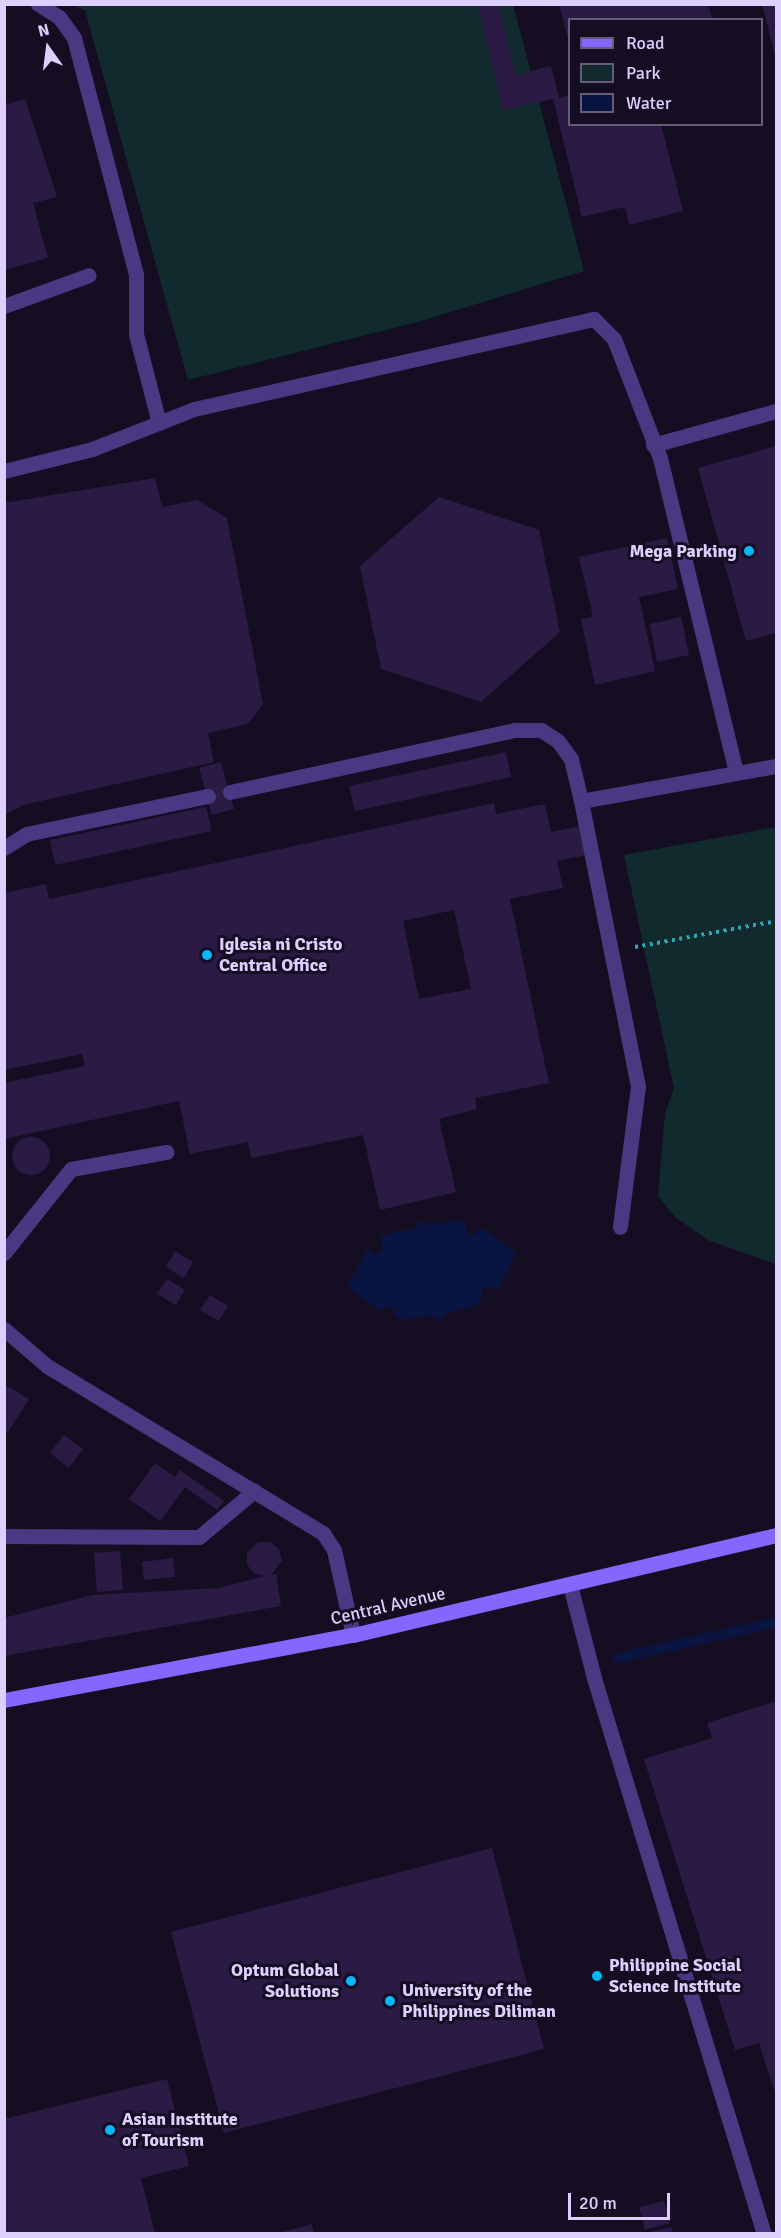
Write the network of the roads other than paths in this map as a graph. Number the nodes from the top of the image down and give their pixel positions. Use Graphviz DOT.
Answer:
graph roads {
  1 [pos="38,4"];
  2 [pos="89,275"];
  3 [pos="4,306"];
  4 [pos="777,411"];
  5 [pos="159,423"];
  6 [pos="653,445"];
  7 [pos="4,471"];
  8 [pos="777,766"];
  9 [pos="736,773"];
  10 [pos="230,792"];
  11 [pos="208,796"];
  12 [pos="581,801"];
  13 [pos="4,848"];
  14 [pos="166,1152"];
  15 [pos="620,1227"];
  16 [pos="4,1253"];
  17 [pos="4,1329"];
  18 [pos="254,1491"];
  19 [pos="777,1534"];
  20 [pos="4,1536"];
  21 [pos="570,1585"];
  22 [pos="353,1635"];
  23 [pos="4,1700"];
  24 [pos="764,2234"];
  1 -- 5 [label="lane"];
  2 -- 3 [label="lane"];
  4 -- 6 [label="lane"];
  5 -- 6 [label="lane"];
  5 -- 7 [label="lane"];
  6 -- 9 [label="lane"];
  8 -- 9 [label="lane"];
  9 -- 12 [label="lane"];
  10 -- 12 [label="lane"];
  11 -- 13 [label="lane"];
  12 -- 15 [label="lane"];
  14 -- 16 [label="lane"];
  17 -- 18 [label="lane"];
  18 -- 20 [label="lane"];
  18 -- 22 [label="lane"];
  19 -- 21 [label="main road, Central Avenue"];
  21 -- 22 [label="main road, Central Avenue"];
  21 -- 24 [label="lane"];
  22 -- 23 [label="main road, Central Avenue"];
}
